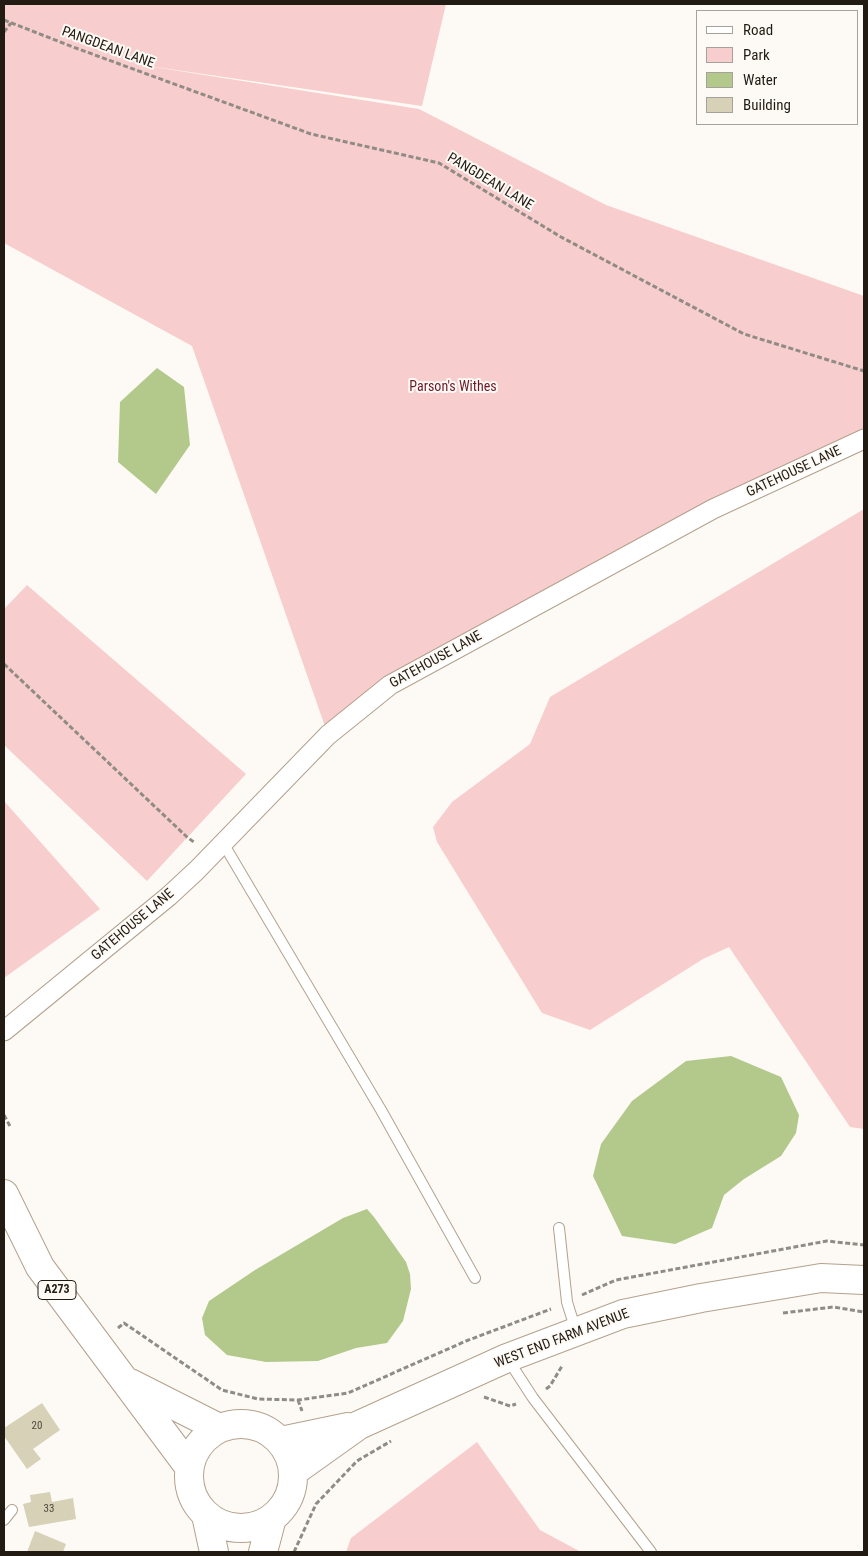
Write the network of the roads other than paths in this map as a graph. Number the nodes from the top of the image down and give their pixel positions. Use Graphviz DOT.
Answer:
graph roads {
  1 [pos="864,440"];
  2 [pos="217,848"];
  3 [pos="4,1031"];
  4 [pos="4,1194"];
  5 [pos="559,1228"];
  6 [pos="475,1278"];
  7 [pos="864,1280"];
  8 [pos="576,1332"];
  9 [pos="507,1358"];
  10 [pos="122,1379"];
  11 [pos="359,1425"];
  12 [pos="219,1428"];
  13 [pos="281,1441"];
  14 [pos="189,1467"];
  15 [pos="293,1472"];
  16 [pos="12,1510"];
  17 [pos="206,1515"];
  18 [pos="272,1518"];
  19 [pos="4,1520"];
  20 [pos="214,1552"];
  21 [pos="263,1552"];
  22 [pos="651,1552"];
  1 -- 2 [label="street, GATEHOUSE LANE"];
  2 -- 3 [label="street, GATEHOUSE LANE"];
  2 -- 6 [label="lane"];
  4 -- 10 [label="main road, A273"];
  5 -- 8 [label="lane"];
  7 -- 8 [label="main road, WEST END FARM AVENUE"];
  8 -- 9 [label="main road, WEST END FARM AVENUE"];
  9 -- 11 [label="main road, WEST END FARM AVENUE"];
  9 -- 22 [label="lane"];
  10 -- 12 [label="main road, A273"];
  10 -- 14 [label="main road, A273"];
  11 -- 13 [label="main road, WEST END FARM AVENUE"];
  11 -- 15 [label="main road, WEST END FARM AVENUE"];
  12 -- 13 [label="main road"];
  12 -- 14 [label="main road"];
  13 -- 15 [label="main road"];
  14 -- 17 [label="main road"];
  15 -- 18 [label="main road"];
  16 -- 19 [label="lane"];
  17 -- 18 [label="main road"];
  17 -- 20 [label="main road"];
  18 -- 21 [label="main road"];
}
